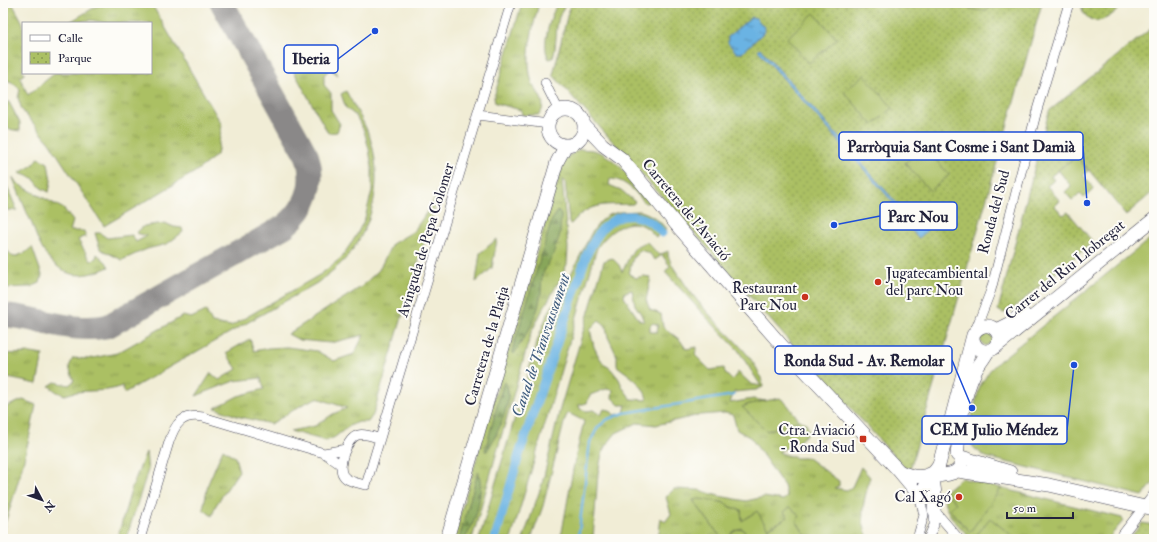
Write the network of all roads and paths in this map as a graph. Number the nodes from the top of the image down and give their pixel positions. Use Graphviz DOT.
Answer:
graph roads {
  1 [pos="511,3"];
  2 [pos="1069,3"];
  3 [pos="544,83"];
  4 [pos="559,111"];
  5 [pos="478,115"];
  6 [pos="549,124"];
  7 [pos="584,125"];
  8 [pos="565,143"];
  9 [pos="603,145"];
  10 [pos="1154,208"];
  11 [pos="1154,219"];
  12 [pos="990,290"];
  13 [pos="994,329"];
  14 [pos="974,335"];
  15 [pos="992,349"];
  16 [pos="380,439"];
  17 [pos="346,449"];
  18 [pos="324,453"];
  19 [pos="958,456"];
  20 [pos="341,465"];
  21 [pos="941,470"];
  22 [pos="899,471"];
  23 [pos="1049,485"];
  24 [pos="1154,494"];
  25 [pos="919,495"];
  26 [pos="1149,508"];
  27 [pos="934,510"];
  28 [pos="956,536"];
  29 [pos="140,539"];
  30 [pos="447,539"];
  31 [pos="916,539"];
  32 [pos="928,539"];
  33 [pos="1119,539"];
  1 -- 5 [label="street, Avinguda de Pepa Colomer"];
  2 -- 12 [label="street, Ronda del Sud"];
  3 -- 4 [label="street"];
  4 -- 6 [label="street"];
  4 -- 7 [label="street"];
  5 -- 6 [label="street"];
  5 -- 16 [label="street, Avinguda de Pepa Colomer"];
  6 -- 8 [label="street"];
  7 -- 8 [label="street"];
  7 -- 9 [label="street, Carretera de l'Aviació"];
  8 -- 9 [label="street"];
  8 -- 30 [label="street, Carretera de la Platja"];
  9 -- 22 [label="street, Carretera de l'Aviació"];
  10 -- 13 [label="street, Carrer del Riu Llobregat"];
  11 -- 15 [label="street, Carrer del Riu Llobregat"];
  12 -- 13 [label="street, Ronda del Sud"];
  12 -- 14 [label="street, Ronda del Sud"];
  13 -- 14 [label="street"];
  13 -- 15 [label="street"];
  14 -- 15 [label="street"];
  14 -- 21 [label="street, Ronda del Sud"];
  15 -- 19 [label="street, Ronda del Sud"];
  16 -- 17 [label="street"];
  16 -- 20 [label="street, Avinguda de Pepa Colomer"];
  17 -- 18 [label="street"];
  17 -- 20 [label="street"];
  18 -- 20 [label="street"];
  18 -- 29 [label="street"];
  19 -- 21 [label="street, Ronda del Sud"];
  19 -- 21 [label="street"];
  19 -- 23 [label="street"];
  21 -- 22 [label="street"];
  21 -- 23 [label="street"];
  21 -- 25 [label="street, Ronda del Sud"];
  21 -- 27 [label="street, Ronda del Sud"];
  22 -- 25 [label="street, Carretera de l'Aviació"];
  23 -- 26 [label="street"];
  24 -- 26 [label="street"];
  25 -- 31 [label="street"];
  26 -- 33 [label="street"];
  27 -- 28 [label="street"];
  27 -- 32 [label="street, Ronda del Sud"];
}
